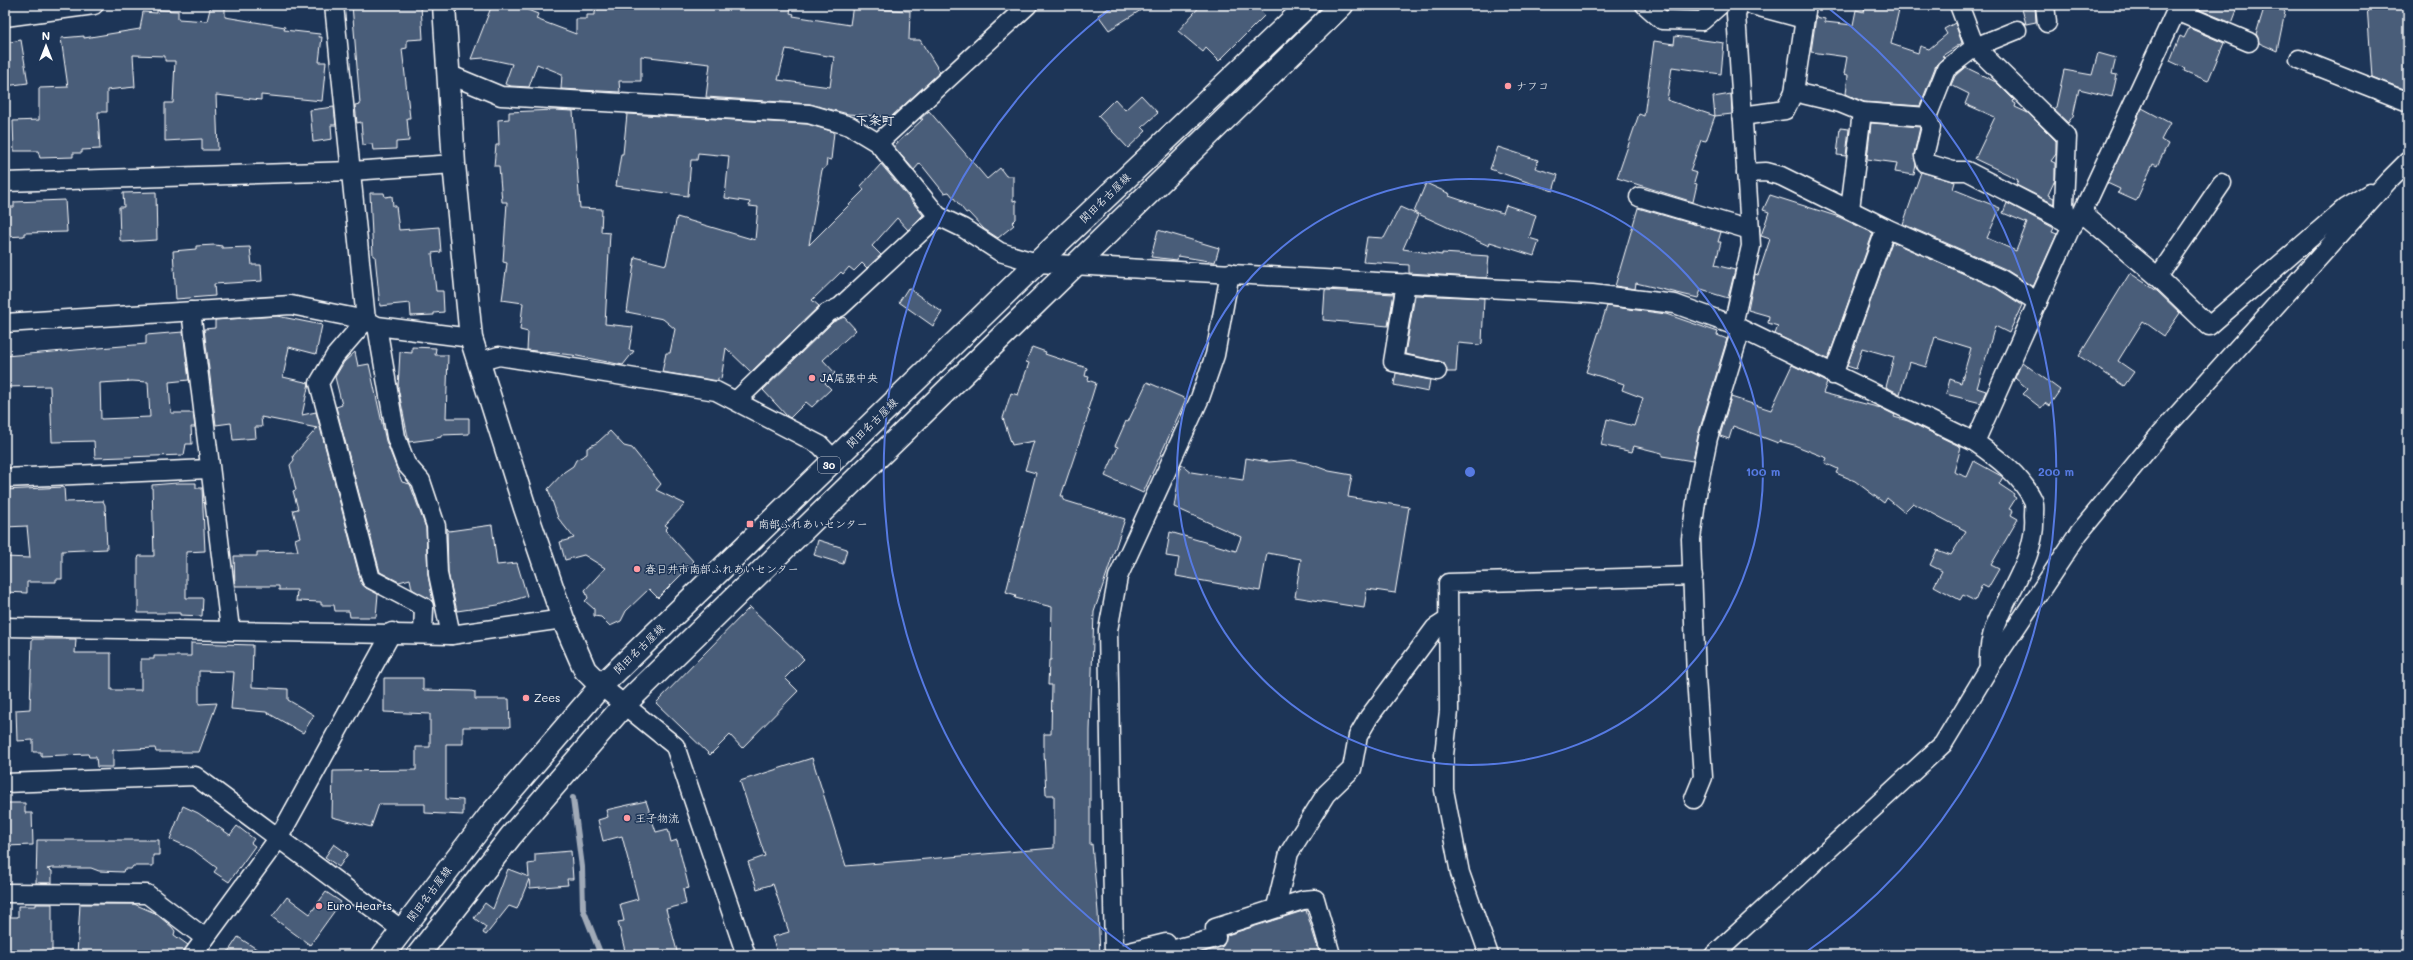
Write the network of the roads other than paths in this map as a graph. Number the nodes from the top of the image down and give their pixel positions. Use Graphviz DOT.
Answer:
graph roads {
  1 [pos="90,5"];
  2 [pos="334,5"];
  3 [pos="444,5"];
  4 [pos="1028,5"];
  5 [pos="1308,5"];
  6 [pos="1342,5"];
  7 [pos="1645,5"];
  8 [pos="1720,5"];
  9 [pos="1739,5"];
  10 [pos="1752,5"];
  11 [pos="1959,5"];
  12 [pos="2045,5"];
  13 [pos="2177,8"];
  14 [pos="1805,12"];
  15 [pos="5,17"];
  16 [pos="2047,23"];
  17 [pos="2017,30"];
  18 [pos="2249,42"];
  19 [pos="1975,47"];
  20 [pos="2299,59"];
  21 [pos="448,74"];
  22 [pos="1794,92"];
  23 [pos="2408,102"];
  24 [pos="1862,112"];
  25 [pos="1742,116"];
  26 [pos="1927,117"];
  27 [pos="878,143"];
  28 [pos="2408,161"];
  29 [pos="454,164"];
  30 [pos="352,171"];
  31 [pos="1746,173"];
  32 [pos="2388,181"];
  33 [pos="5,182"];
  34 [pos="2222,183"];
  35 [pos="1639,197"];
  36 [pos="1850,209"];
  37 [pos="938,216"];
  38 [pos="2073,220"];
  39 [pos="1886,228"];
  40 [pos="1750,230"];
  41 [pos="1036,263"];
  42 [pos="1075,265"];
  43 [pos="1230,273"];
  44 [pos="2158,277"];
  45 [pos="1406,283"];
  46 [pos="2038,302"];
  47 [pos="191,311"];
  48 [pos="5,323"];
  49 [pos="372,323"];
  50 [pos="1737,327"];
  51 [pos="471,338"];
  52 [pos="478,362"];
  53 [pos="1437,371"];
  54 [pos="1833,375"];
  55 [pos="736,401"];
  56 [pos="1975,442"];
  57 [pos="834,460"];
  58 [pos="209,469"];
  59 [pos="5,478"];
  60 [pos="1693,576"];
  61 [pos="563,619"];
  62 [pos="1449,619"];
  63 [pos="5,627"];
  64 [pos="230,629"];
  65 [pos="392,632"];
  66 [pos="423,634"];
  67 [pos="451,635"];
  68 [pos="1989,668"];
  69 [pos="601,686"];
  70 [pos="624,705"];
  71 [pos="5,783"];
  72 [pos="1694,799"];
  73 [pos="278,839"];
  74 [pos="5,893"];
  75 [pos="1276,908"];
  76 [pos="402,930"];
  77 [pos="205,938"];
  78 [pos="193,955"];
  79 [pos="383,955"];
  80 [pos="418,955"];
  81 [pos="746,955"];
  82 [pos="1114,955"];
  83 [pos="1117,955"];
  84 [pos="1331,955"];
  85 [pos="1489,955"];
  86 [pos="1714,955"];
  1 -- 15 [label="street"];
  2 -- 30 [label="street"];
  3 -- 21 [label="main road"];
  4 -- 27 [label="street"];
  5 -- 41 [label="main road, 関田名古屋線 / 30"];
  6 -- 42 [label="main road, 30"];
  7 -- 8 [label="street"];
  9 -- 25 [label="street"];
  10 -- 14 [label="street"];
  11 -- 19 [label="street"];
  12 -- 16 [label="street"];
  13 -- 18 [label="street"];
  13 -- 38 [label="street"];
  14 -- 22 [label="street"];
  17 -- 19 [label="street"];
  19 -- 26 [label="street"];
  19 -- 38 [label="street"];
  20 -- 23 [label="street"];
  21 -- 27 [label="street"];
  21 -- 29 [label="main road"];
  22 -- 24 [label="street"];
  22 -- 25 [label="street"];
  24 -- 26 [label="street"];
  24 -- 36 [label="street"];
  25 -- 31 [label="street"];
  26 -- 38 [label="street"];
  27 -- 37 [label="street"];
  28 -- 32 [label="street"];
  29 -- 30 [label="street"];
  29 -- 51 [label="main road"];
  30 -- 33 [label="street"];
  30 -- 49 [label="street"];
  31 -- 36 [label="street"];
  31 -- 40 [label="street"];
  32 -- 44 [label="street"];
  32 -- 68 [label="street"];
  34 -- 44 [label="street"];
  35 -- 40 [label="street"];
  36 -- 39 [label="street"];
  37 -- 41 [label="street"];
  37 -- 55 [label="street"];
  38 -- 44 [label="street"];
  38 -- 46 [label="street"];
  39 -- 46 [label="street"];
  39 -- 54 [label="street"];
  40 -- 50 [label="street"];
  41 -- 42 [label="street"];
  41 -- 57 [label="main road, 関田名古屋線 / 30"];
  42 -- 43 [label="street"];
  42 -- 70 [label="main road, 30"];
  43 -- 45 [label="street"];
  43 -- 82 [label="street"];
  45 -- 50 [label="street"];
  45 -- 53 [label="street"];
  46 -- 56 [label="street"];
  47 -- 48 [label="street"];
  47 -- 49 [label="street"];
  47 -- 58 [label="street"];
  49 -- 51 [label="street"];
  49 -- 66 [label="street"];
  49 -- 67 [label="street"];
  50 -- 54 [label="street"];
  50 -- 60 [label="street"];
  51 -- 52 [label="main road"];
  52 -- 55 [label="street"];
  52 -- 61 [label="main road"];
  54 -- 56 [label="street"];
  55 -- 57 [label="street"];
  56 -- 68 [label="street"];
  57 -- 69 [label="main road, 関田名古屋線 / 30"];
  58 -- 59 [label="street"];
  58 -- 64 [label="street"];
  60 -- 62 [label="street"];
  60 -- 72 [label="street"];
  61 -- 67 [label="street"];
  61 -- 69 [label="main road"];
  62 -- 75 [label="street"];
  62 -- 85 [label="street"];
  63 -- 64 [label="street"];
  64 -- 65 [label="street"];
  65 -- 66 [label="street"];
  65 -- 73 [label="street"];
  66 -- 67 [label="street"];
  68 -- 86 [label="street"];
  69 -- 70 [label="street"];
  69 -- 76 [label="main road, 関田名古屋線 / 30"];
  70 -- 80 [label="main road, 30"];
  70 -- 81 [label="street"];
  71 -- 73 [label="street"];
  73 -- 76 [label="street"];
  73 -- 77 [label="street"];
  74 -- 77 [label="street"];
  75 -- 83 [label="street"];
  75 -- 84 [label="street"];
  76 -- 79 [label="main road, 関田名古屋線 / 30"];
  77 -- 78 [label="street"];
}
